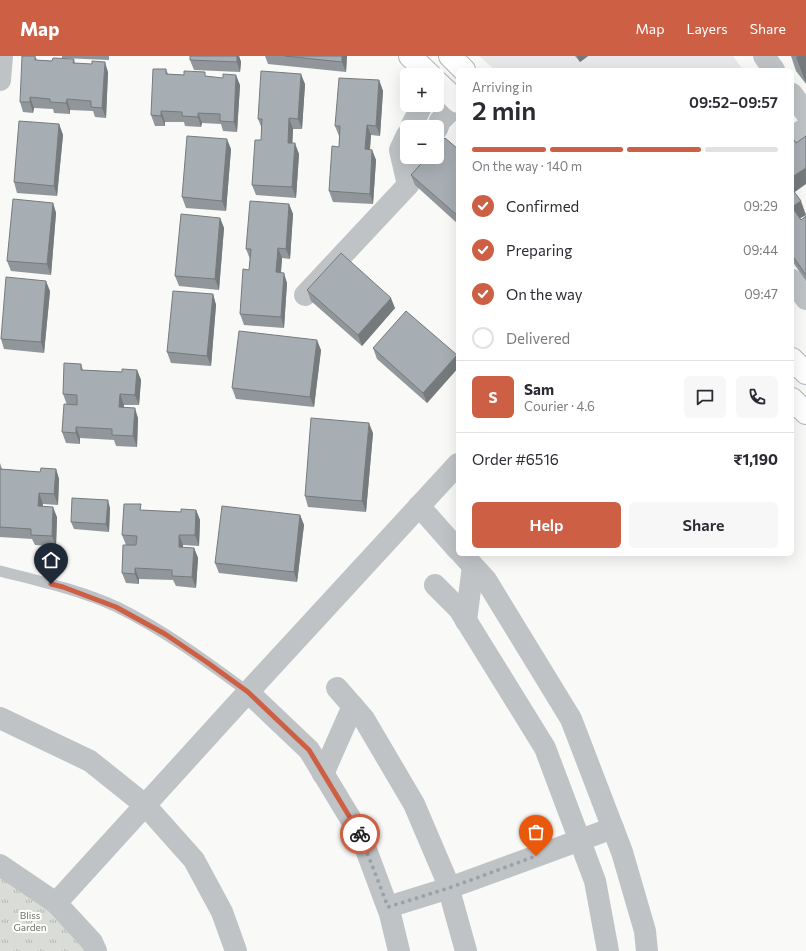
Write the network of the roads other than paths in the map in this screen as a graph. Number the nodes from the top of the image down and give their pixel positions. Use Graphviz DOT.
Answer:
graph roads {
  1 [pos="2,56"];
  2 [pos="410,56"];
  3 [pos="764,56"];
  4 [pos="773,68"];
  5 [pos="0,80"];
  6 [pos="451,80"];
  7 [pos="794,97"];
  8 [pos="806,113"];
  9 [pos="440,120"];
  10 [pos="806,128"];
  11 [pos="794,137"];
  12 [pos="403,164"];
  13 [pos="420,164"];
  14 [pos="408,185"];
  15 [pos="794,283"];
  16 [pos="305,295"];
  17 [pos="806,299"];
  18 [pos="794,361"];
  19 [pos="806,373"];
  20 [pos="794,401"];
  21 [pos="806,413"];
  22 [pos="456,466"];
  23 [pos="419,506"];
  24 [pos="456,548"];
  25 [pos="468,560"];
  26 [pos="0,571"];
  27 [pos="434,585"];
  28 [pos="466,621"];
  29 [pos="337,688"];
  30 [pos="248,692"];
  31 [pos="353,706"];
  32 [pos="0,718"];
  33 [pos="323,774"];
  34 [pos="145,805"];
  35 [pos="613,828"];
  36 [pos="579,840"];
  37 [pos="0,865"];
  38 [pos="449,888"];
  39 [pos="56,904"];
  40 [pos="388,907"];
  41 [pos="96,951"];
  42 [pos="236,951"];
  43 [pos="399,951"];
  44 [pos="466,951"];
  45 [pos="608,951"];
  46 [pos="647,951"];
  1 -- 5 [label="street"];
  2 -- 6 [label="street"];
  3 -- 4 [label="street"];
  6 -- 9 [label="street"];
  7 -- 8 [label="street"];
  10 -- 11 [label="street"];
  12 -- 14 [label="street"];
  13 -- 14 [label="street"];
  14 -- 16 [label="street"];
  15 -- 17 [label="street"];
  18 -- 19 [label="street"];
  20 -- 21 [label="street"];
  22 -- 23 [label="street"];
  23 -- 24 [label="street"];
  23 -- 30 [label="street"];
  25 -- 28 [label="street"];
  25 -- 35 [label="street"];
  26 -- 30 [label="lane"];
  27 -- 28 [label="street"];
  28 -- 36 [label="street"];
  29 -- 31 [label="street"];
  30 -- 33 [label="street"];
  30 -- 34 [label="street"];
  31 -- 33 [label="street"];
  31 -- 38 [label="street"];
  32 -- 34 [label="street"];
  33 -- 40 [label="street"];
  34 -- 39 [label="street"];
  34 -- 42 [label="street"];
  35 -- 36 [label="street"];
  35 -- 46 [label="street"];
  36 -- 38 [label="street"];
  36 -- 45 [label="street"];
  37 -- 39 [label="street"];
  38 -- 40 [label="street"];
  38 -- 44 [label="street"];
  39 -- 41 [label="street"];
  40 -- 43 [label="street"];
}
